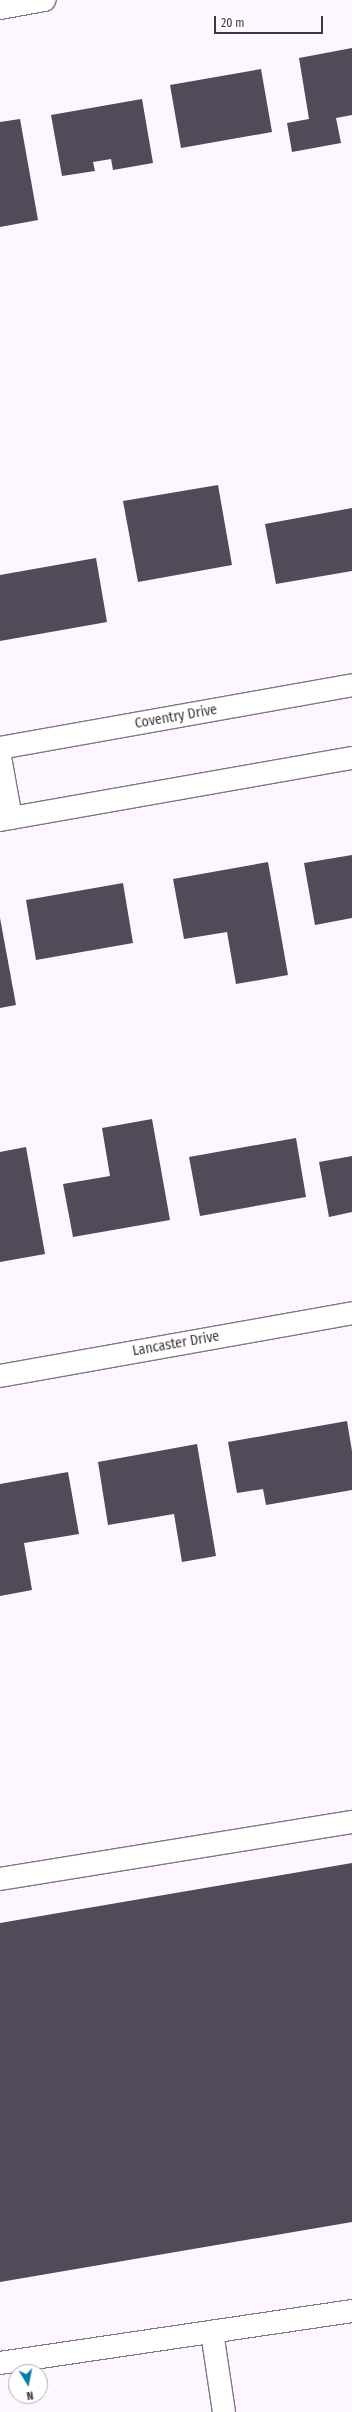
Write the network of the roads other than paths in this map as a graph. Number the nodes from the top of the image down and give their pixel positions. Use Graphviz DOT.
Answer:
graph roads {
  1 [pos="44,0"];
  2 [pos="0,8"];
  3 [pos="352,685"];
  4 [pos="0,748"];
  5 [pos="0,757"];
  6 [pos="352,758"];
  7 [pos="5,819"];
  8 [pos="352,1313"];
  9 [pos="0,1376"];
  10 [pos="352,1822"];
  11 [pos="0,1879"];
  12 [pos="352,2311"];
  13 [pos="212,2332"];
  14 [pos="0,2364"];
  15 [pos="224,2412"];
  1 -- 2 [label="street"];
  3 -- 4 [label="street, Coventry Drive"];
  5 -- 7 [label="street"];
  6 -- 7 [label="street"];
  8 -- 9 [label="street, Lancaster Drive"];
  10 -- 11 [label="street"];
  12 -- 13 [label="street"];
  13 -- 14 [label="street"];
  13 -- 15 [label="street"];
}
